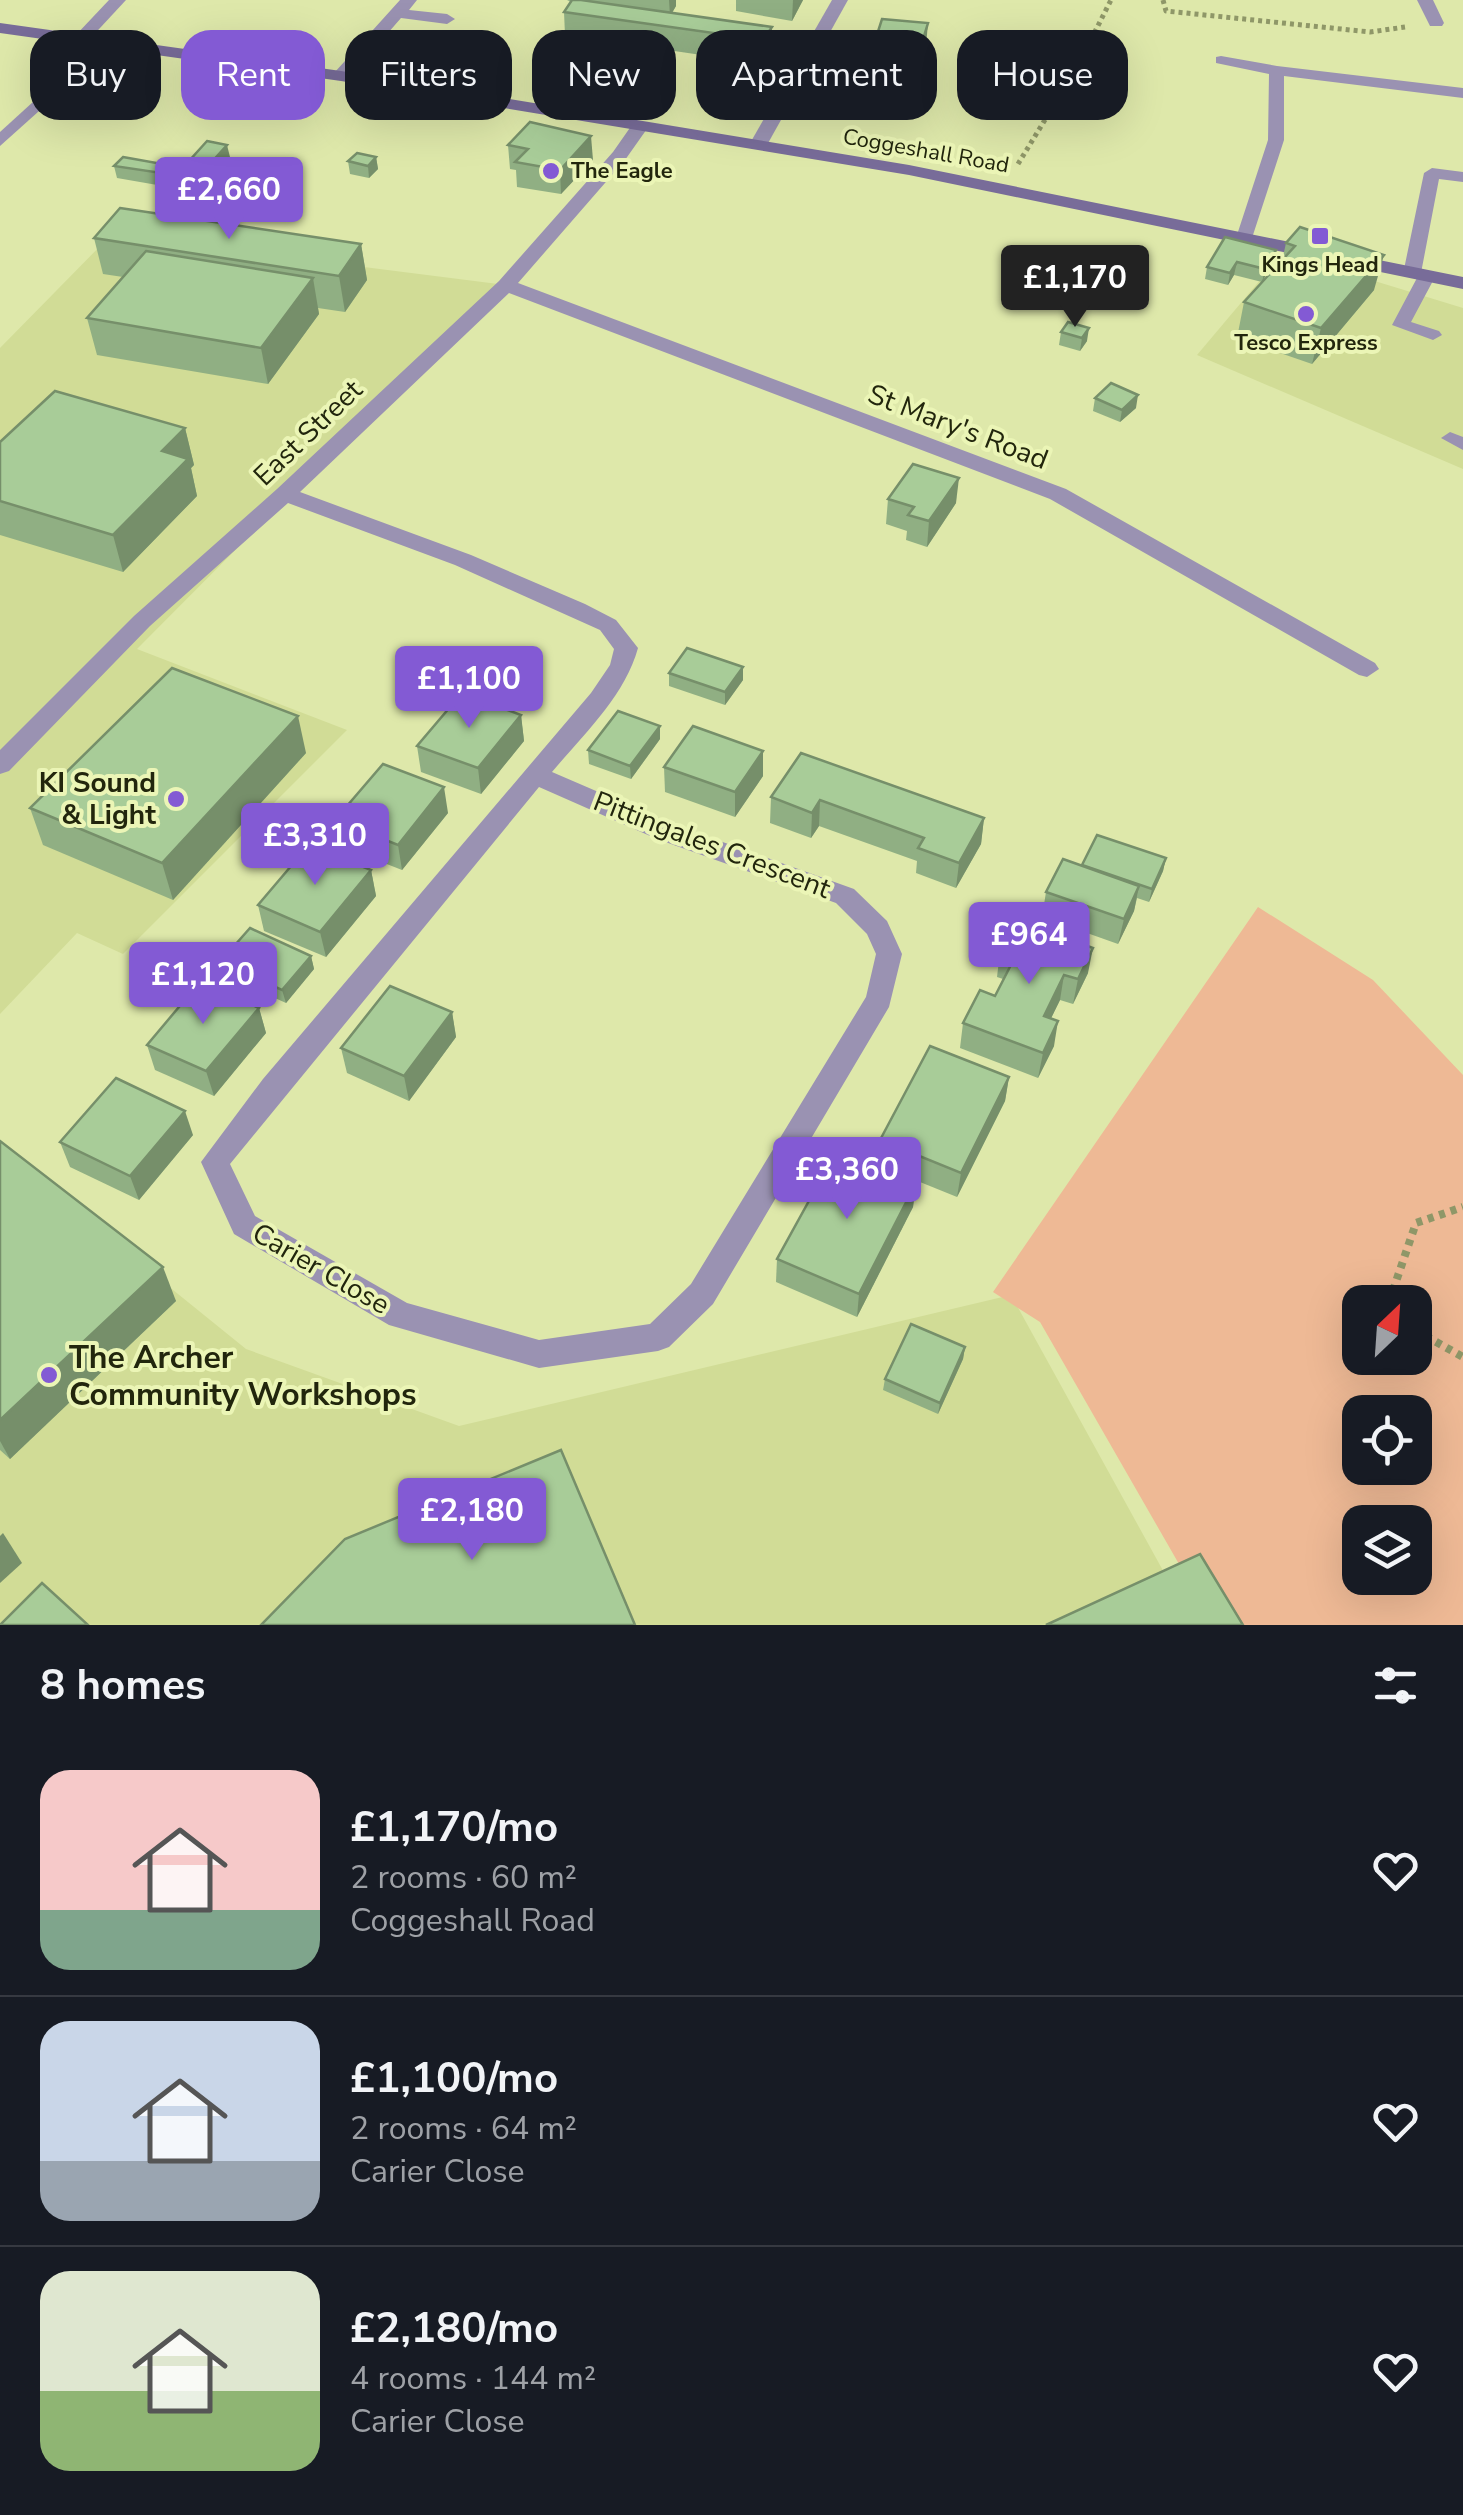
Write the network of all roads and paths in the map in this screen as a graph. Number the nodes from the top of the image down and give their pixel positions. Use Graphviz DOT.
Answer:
graph roads {
  1 [pos="118,0"];
  2 [pos="840,0"];
  3 [pos="1111,0"];
  4 [pos="1163,0"];
  5 [pos="1426,0"];
  6 [pos="404,6"];
  7 [pos="447,18"];
  8 [pos="1436,23"];
  9 [pos="0,28"];
  10 [pos="90,30"];
  11 [pos="30,32"];
  12 [pos="161,51"];
  13 [pos="1221,60"];
  14 [pos="1277,71"];
  15 [pos="341,76"];
  16 [pos="1463,93"];
  17 [pos="30,113"];
  18 [pos="640,126"];
  19 [pos="0,140"];
  20 [pos="758,146"];
  21 [pos="1463,177"];
  22 [pos="1006,188"];
  23 [pos="1244,238"];
  24 [pos="1419,275"];
  25 [pos="1463,283"];
  26 [pos="506,285"];
  27 [pos="1433,335"];
  28 [pos="285,494"];
  29 [pos="1367,669"];
  30 [pos="0,765"];
  31 [pos="536,775"];
  32 [pos="1463,1207"];
  33 [pos="1395,1285"];
  34 [pos="1432,1340"];
  35 [pos="539,1354"];
  36 [pos="1463,1357"];
  1 -- 10 [label="street"];
  2 -- 20 [label="street"];
  3 -- 22 [label="path"];
  4 -- 8 [label="path"];
  5 -- 8 [label="street"];
  6 -- 7 [label="street"];
  6 -- 15 [label="street"];
  9 -- 11 [label="main road, Coggeshall Road"];
  12 -- 15 [label="main road, Coggeshall Road"];
  13 -- 14 [label="lane"];
  14 -- 16 [label="lane"];
  14 -- 23 [label="lane"];
  15 -- 18 [label="main road, Coggeshall Road"];
  17 -- 19 [label="street"];
  18 -- 20 [label="main road, Coggeshall Road"];
  18 -- 26 [label="street, East Street"];
  20 -- 22 [label="main road, Coggeshall Road"];
  21 -- 24 [label="lane"];
  22 -- 23 [label="main road, Coggeshall Road"];
  23 -- 24 [label="main road, Coggeshall Road"];
  24 -- 25 [label="main road, Coggeshall Road"];
  24 -- 27 [label="lane"];
  26 -- 28 [label="street, East Street"];
  26 -- 29 [label="street, St Mary's Road"];
  28 -- 30 [label="street, East Street"];
  28 -- 31 [label="street, Carier Close"];
  31 -- 35 [label="street, Carier Close"];
  31 -- 35 [label="street, Pittingales Crescent"];
  32 -- 33 [label="path"];
  34 -- 36 [label="path"];
}
